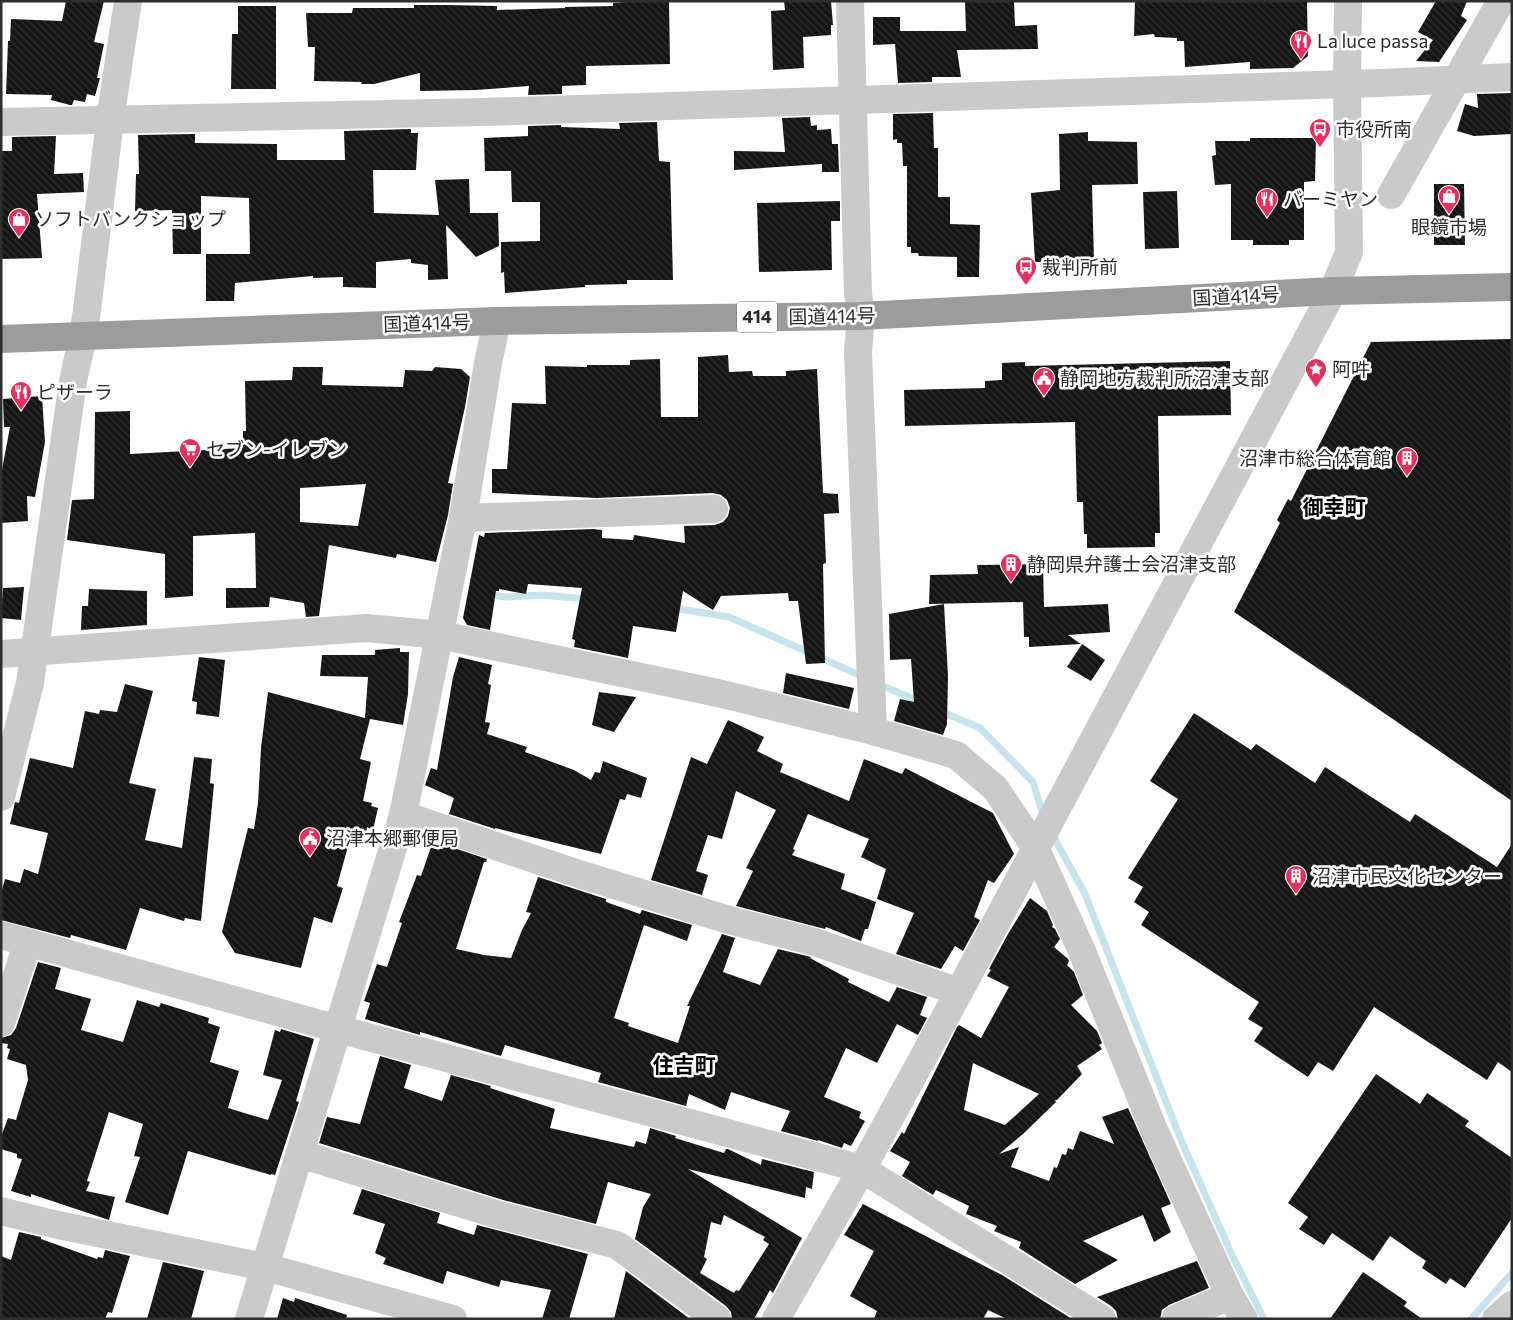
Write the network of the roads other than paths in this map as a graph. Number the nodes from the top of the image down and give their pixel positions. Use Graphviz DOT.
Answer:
graph roads {
  1 [pos="128,1"];
  2 [pos="850,1"];
  3 [pos="1348,1"];
  4 [pos="1501,1"];
  5 [pos="1512,78"];
  6 [pos="1457,80"];
  7 [pos="1347,84"];
  8 [pos="853,99"];
  9 [pos="110,120"];
  10 [pos="1,122"];
  11 [pos="1391,195"];
  12 [pos="1512,287"];
  13 [pos="1333,291"];
  14 [pos="861,316"];
  15 [pos="497,321"];
  16 [pos="84,336"];
  17 [pos="1,338"];
  18 [pos="714,509"];
  19 [pos="463,518"];
  20 [pos="440,635"];
  21 [pos="33,652"];
  22 [pos="1,654"];
  23 [pos="873,731"];
  24 [pos="1,796"];
  25 [pos="403,815"];
  26 [pos="1035,847"];
  27 [pos="1,934"];
  28 [pos="28,942"];
  29 [pos="958,992"];
  30 [pos="1,1023"];
  31 [pos="338,1029"];
  32 [pos="300,1154"];
  33 [pos="862,1169"];
  34 [pos="1,1211"];
  35 [pos="265,1267"];
  36 [pos="1230,1296"];
  37 [pos="1512,1305"];
  38 [pos="249,1319"];
  39 [pos="453,1319"];
  40 [pos="717,1319"];
  41 [pos="776,1319"];
  42 [pos="1102,1319"];
  43 [pos="1175,1319"];
  44 [pos="1244,1319"];
  45 [pos="1496,1319"];
  1 -- 9 [label="street"];
  2 -- 8 [label="street"];
  3 -- 7 [label="street"];
  4 -- 6 [label="street"];
  5 -- 6 [label="street"];
  6 -- 7 [label="street"];
  6 -- 11 [label="street"];
  7 -- 8 [label="street"];
  7 -- 13 [label="street"];
  8 -- 9 [label="street"];
  8 -- 14 [label="street"];
  9 -- 10 [label="street"];
  9 -- 16 [label="street"];
  12 -- 13 [label="highway, 国道414号 / 414"];
  13 -- 14 [label="highway, 国道414号 / 414"];
  13 -- 26 [label="street"];
  14 -- 15 [label="highway, 国道414号 / 414"];
  14 -- 23 [label="street"];
  15 -- 16 [label="highway, 国道414号 / 414"];
  15 -- 19 [label="street"];
  16 -- 17 [label="highway, 国道414号 / 414"];
  16 -- 21 [label="street"];
  18 -- 19 [label="street"];
  19 -- 20 [label="street"];
  20 -- 21 [label="street"];
  20 -- 23 [label="street"];
  20 -- 25 [label="street"];
  21 -- 22 [label="street"];
  21 -- 24 [label="street"];
  23 -- 26 [label="street"];
  25 -- 29 [label="street"];
  25 -- 31 [label="street"];
  26 -- 29 [label="street"];
  26 -- 36 [label="street"];
  27 -- 28 [label="street"];
  28 -- 30 [label="street"];
  28 -- 31 [label="street"];
  29 -- 33 [label="street"];
  31 -- 32 [label="street"];
  31 -- 33 [label="street"];
  32 -- 35 [label="street"];
  32 -- 40 [label="street"];
  33 -- 41 [label="street"];
  33 -- 42 [label="street"];
  34 -- 35 [label="street"];
  35 -- 38 [label="street"];
  35 -- 39 [label="street"];
  36 -- 43 [label="street"];
  36 -- 44 [label="street"];
  37 -- 45 [label="street"];
}
